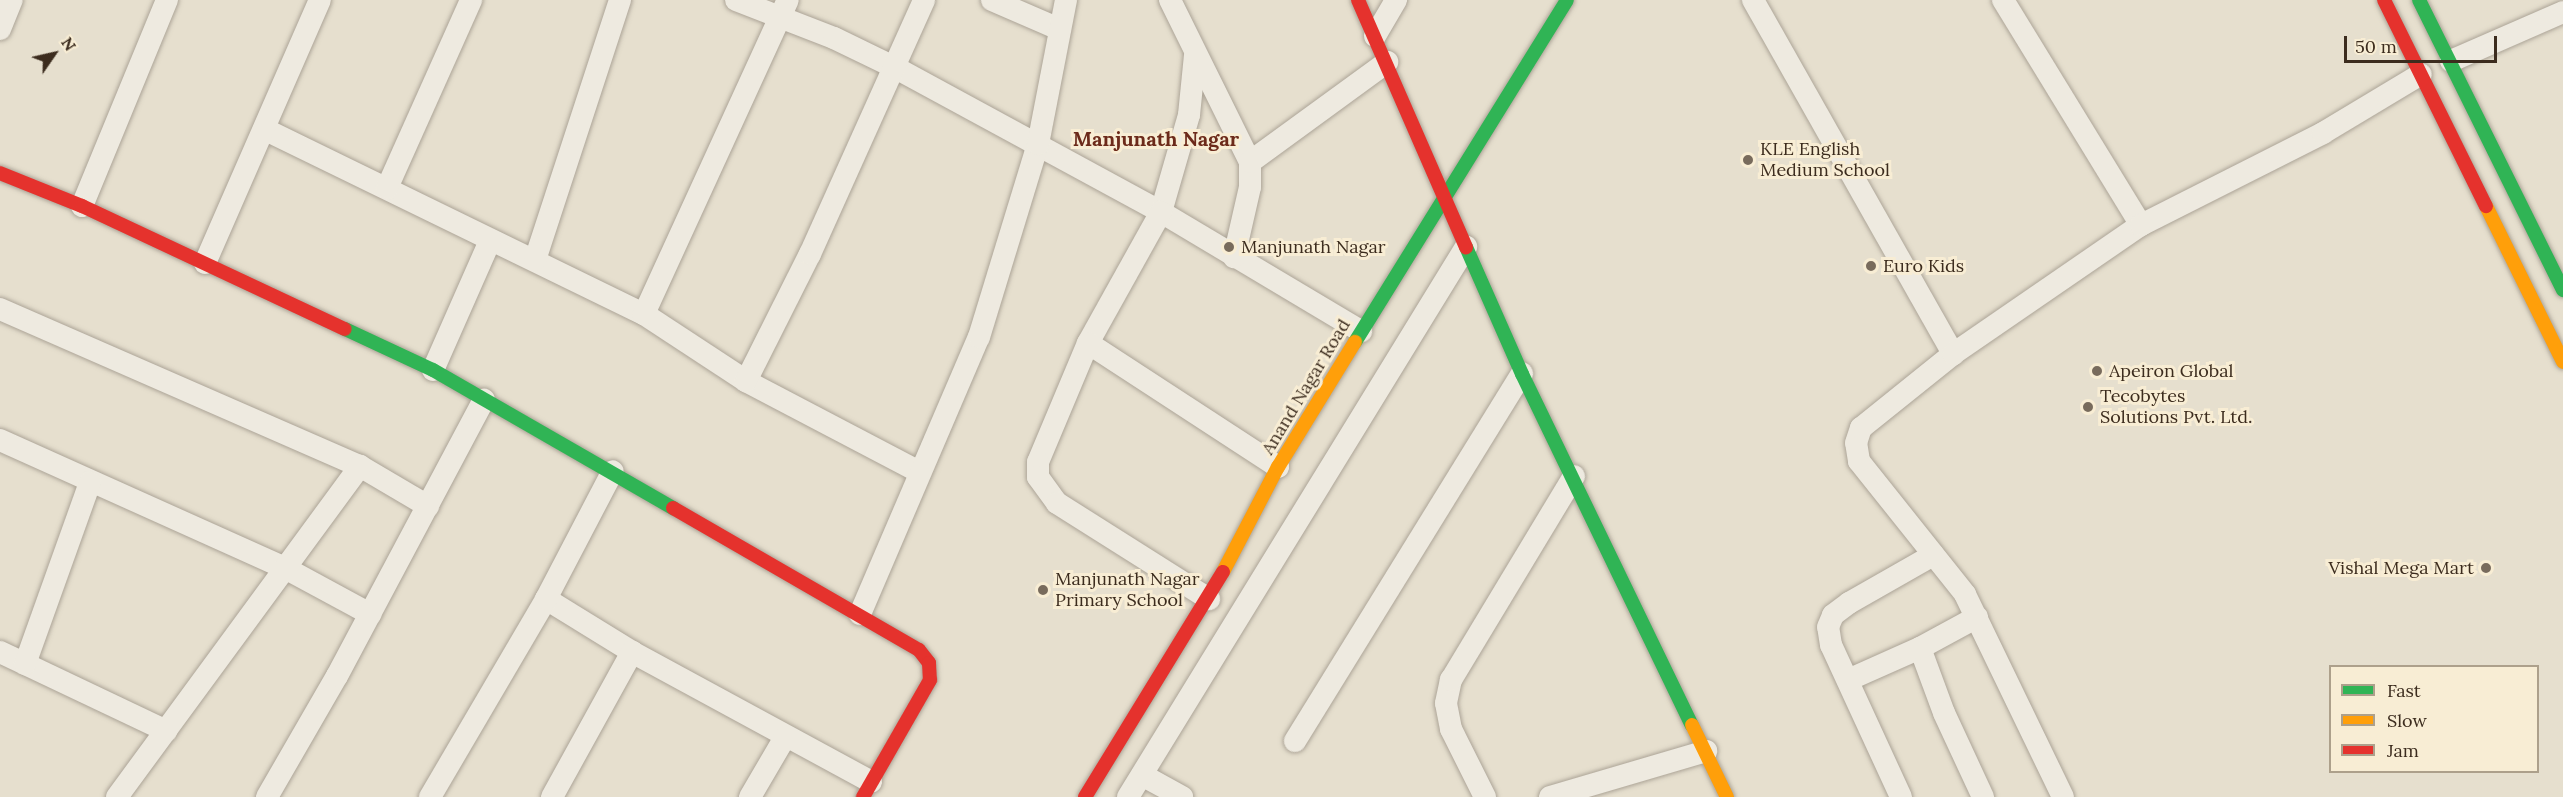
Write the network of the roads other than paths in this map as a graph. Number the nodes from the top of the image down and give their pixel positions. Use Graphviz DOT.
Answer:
graph roads {
  1 [pos="12,0"];
  2 [pos="167,0"];
  3 [pos="320,0"];
  4 [pos="471,0"];
  5 [pos="620,0"];
  6 [pos="736,0"];
  7 [pos="924,0"];
  8 [pos="992,0"];
  9 [pos="1066,0"];
  10 [pos="1170,0"];
  11 [pos="1358,0"];
  12 [pos="1396,0"];
  13 [pos="1567,0"];
  14 [pos="1753,0"];
  15 [pos="2003,0"];
  16 [pos="2384,0"];
  17 [pos="2419,0"];
  18 [pos="785,9"];
  19 [pos="2563,12"];
  20 [pos="0,28"];
  21 [pos="1059,29"];
  22 [pos="1375,36"];
  23 [pos="1195,55"];
  24 [pos="2451,61"];
  25 [pos="1386,62"];
  26 [pos="896,68"];
  27 [pos="2421,74"];
  28 [pos="264,129"];
  29 [pos="1038,144"];
  30 [pos="1250,162"];
  31 [pos="0,173"];
  32 [pos="387,188"];
  33 [pos="1444,197"];
  34 [pos="82,206"];
  35 [pos="1161,212"];
  36 [pos="2141,225"];
  37 [pos="490,242"];
  38 [pos="1466,247"];
  39 [pos="1234,257"];
  40 [pos="535,260"];
  41 [pos="205,263"];
  42 [pos="2563,290"];
  43 [pos="0,309"];
  44 [pos="644,314"];
  45 [pos="1360,332"];
  46 [pos="1088,343"];
  47 [pos="1953,354"];
  48 [pos="2563,362"];
  49 [pos="433,370"];
  50 [pos="1522,374"];
  51 [pos="746,381"];
  52 [pos="484,400"];
  53 [pos="0,440"];
  54 [pos="360,466"];
  55 [pos="1278,467"];
  56 [pos="613,471"];
  57 [pos="919,472"];
  58 [pos="1574,477"];
  59 [pos="90,482"];
  60 [pos="428,506"];
  61 [pos="1933,555"];
  62 [pos="285,568"];
  63 [pos="546,599"];
  64 [pos="1209,599"];
  65 [pos="370,614"];
  66 [pos="860,614"];
  67 [pos="1977,617"];
  68 [pos="1920,648"];
  69 [pos="0,652"];
  70 [pos="633,652"];
  71 [pos="25,664"];
  72 [pos="1848,680"];
  73 [pos="166,731"];
  74 [pos="785,737"];
  75 [pos="1295,741"];
  76 [pos="1706,751"];
  77 [pos="1142,775"];
  78 [pos="867,790"];
  79 [pos="275,794"];
  80 [pos="1560,795"];
  81 [pos="2056,795"];
  82 [pos="117,797"];
  83 [pos="430,797"];
  84 [pos="552,797"];
  85 [pos="750,797"];
  86 [pos="1085,797"];
  87 [pos="1128,797"];
  88 [pos="1182,797"];
  89 [pos="1485,797"];
  90 [pos="1727,797"];
  91 [pos="1901,797"];
  92 [pos="1983,797"];
  1 -- 20 [label="street"];
  2 -- 34 [label="street"];
  3 -- 28 [label="street"];
  4 -- 32 [label="street"];
  5 -- 40 [label="street"];
  6 -- 18 [label="street"];
  7 -- 26 [label="street"];
  8 -- 21 [label="street"];
  9 -- 21 [label="street"];
  10 -- 23 [label="street"];
  11 -- 22 [label="street"];
  12 -- 22 [label="street"];
  13 -- 33 [label="street, Anand Nagar Road"];
  14 -- 47 [label="street"];
  15 -- 36 [label="street"];
  16 -- 27 [label="street"];
  17 -- 24 [label="street"];
  18 -- 26 [label="street"];
  18 -- 44 [label="street"];
  19 -- 24 [label="street"];
  21 -- 29 [label="street"];
  22 -- 25 [label="street"];
  23 -- 30 [label="street"];
  23 -- 35 [label="street"];
  24 -- 42 [label="street"];
  25 -- 30 [label="street"];
  25 -- 33 [label="street"];
  26 -- 29 [label="street"];
  26 -- 51 [label="street"];
  27 -- 36 [label="street"];
  27 -- 48 [label="street"];
  28 -- 32 [label="street"];
  28 -- 41 [label="street"];
  29 -- 35 [label="street"];
  29 -- 57 [label="street"];
  30 -- 39 [label="street"];
  31 -- 34 [label="street"];
  32 -- 37 [label="street"];
  33 -- 38 [label="street"];
  33 -- 45 [label="street, Anand Nagar Road"];
  34 -- 41 [label="street"];
  35 -- 39 [label="street"];
  35 -- 46 [label="street"];
  36 -- 47 [label="street"];
  37 -- 40 [label="street"];
  37 -- 49 [label="street"];
  38 -- 50 [label="street"];
  38 -- 77 [label="street"];
  39 -- 45 [label="street"];
  40 -- 44 [label="street"];
  41 -- 49 [label="street"];
  43 -- 54 [label="street"];
  44 -- 51 [label="street"];
  45 -- 55 [label="street, Anand Nagar Road"];
  46 -- 55 [label="street"];
  46 -- 64 [label="street"];
  47 -- 61 [label="street"];
  49 -- 52 [label="street"];
  50 -- 58 [label="street"];
  50 -- 75 [label="street"];
  51 -- 57 [label="street"];
  52 -- 56 [label="street"];
  52 -- 60 [label="street"];
  53 -- 59 [label="street"];
  54 -- 60 [label="street"];
  54 -- 62 [label="street"];
  55 -- 64 [label="street, Anand Nagar Road"];
  56 -- 63 [label="street"];
  56 -- 66 [label="street"];
  57 -- 66 [label="street"];
  58 -- 76 [label="street"];
  58 -- 89 [label="street"];
  59 -- 62 [label="street"];
  59 -- 71 [label="street"];
  60 -- 65 [label="street"];
  61 -- 67 [label="street"];
  61 -- 72 [label="street"];
  62 -- 65 [label="street"];
  62 -- 73 [label="street"];
  63 -- 70 [label="street"];
  63 -- 83 [label="street"];
  64 -- 86 [label="street, Anand Nagar Road"];
  65 -- 79 [label="street"];
  66 -- 78 [label="street"];
  67 -- 68 [label="street"];
  67 -- 81 [label="street"];
  68 -- 72 [label="street"];
  68 -- 92 [label="street"];
  69 -- 71 [label="street"];
  70 -- 74 [label="street"];
  70 -- 84 [label="street"];
  71 -- 73 [label="street"];
  72 -- 91 [label="street"];
  73 -- 82 [label="street"];
  74 -- 78 [label="street"];
  74 -- 85 [label="street"];
  76 -- 80 [label="street"];
  76 -- 90 [label="street"];
  77 -- 87 [label="street"];
  77 -- 88 [label="street"];
}
